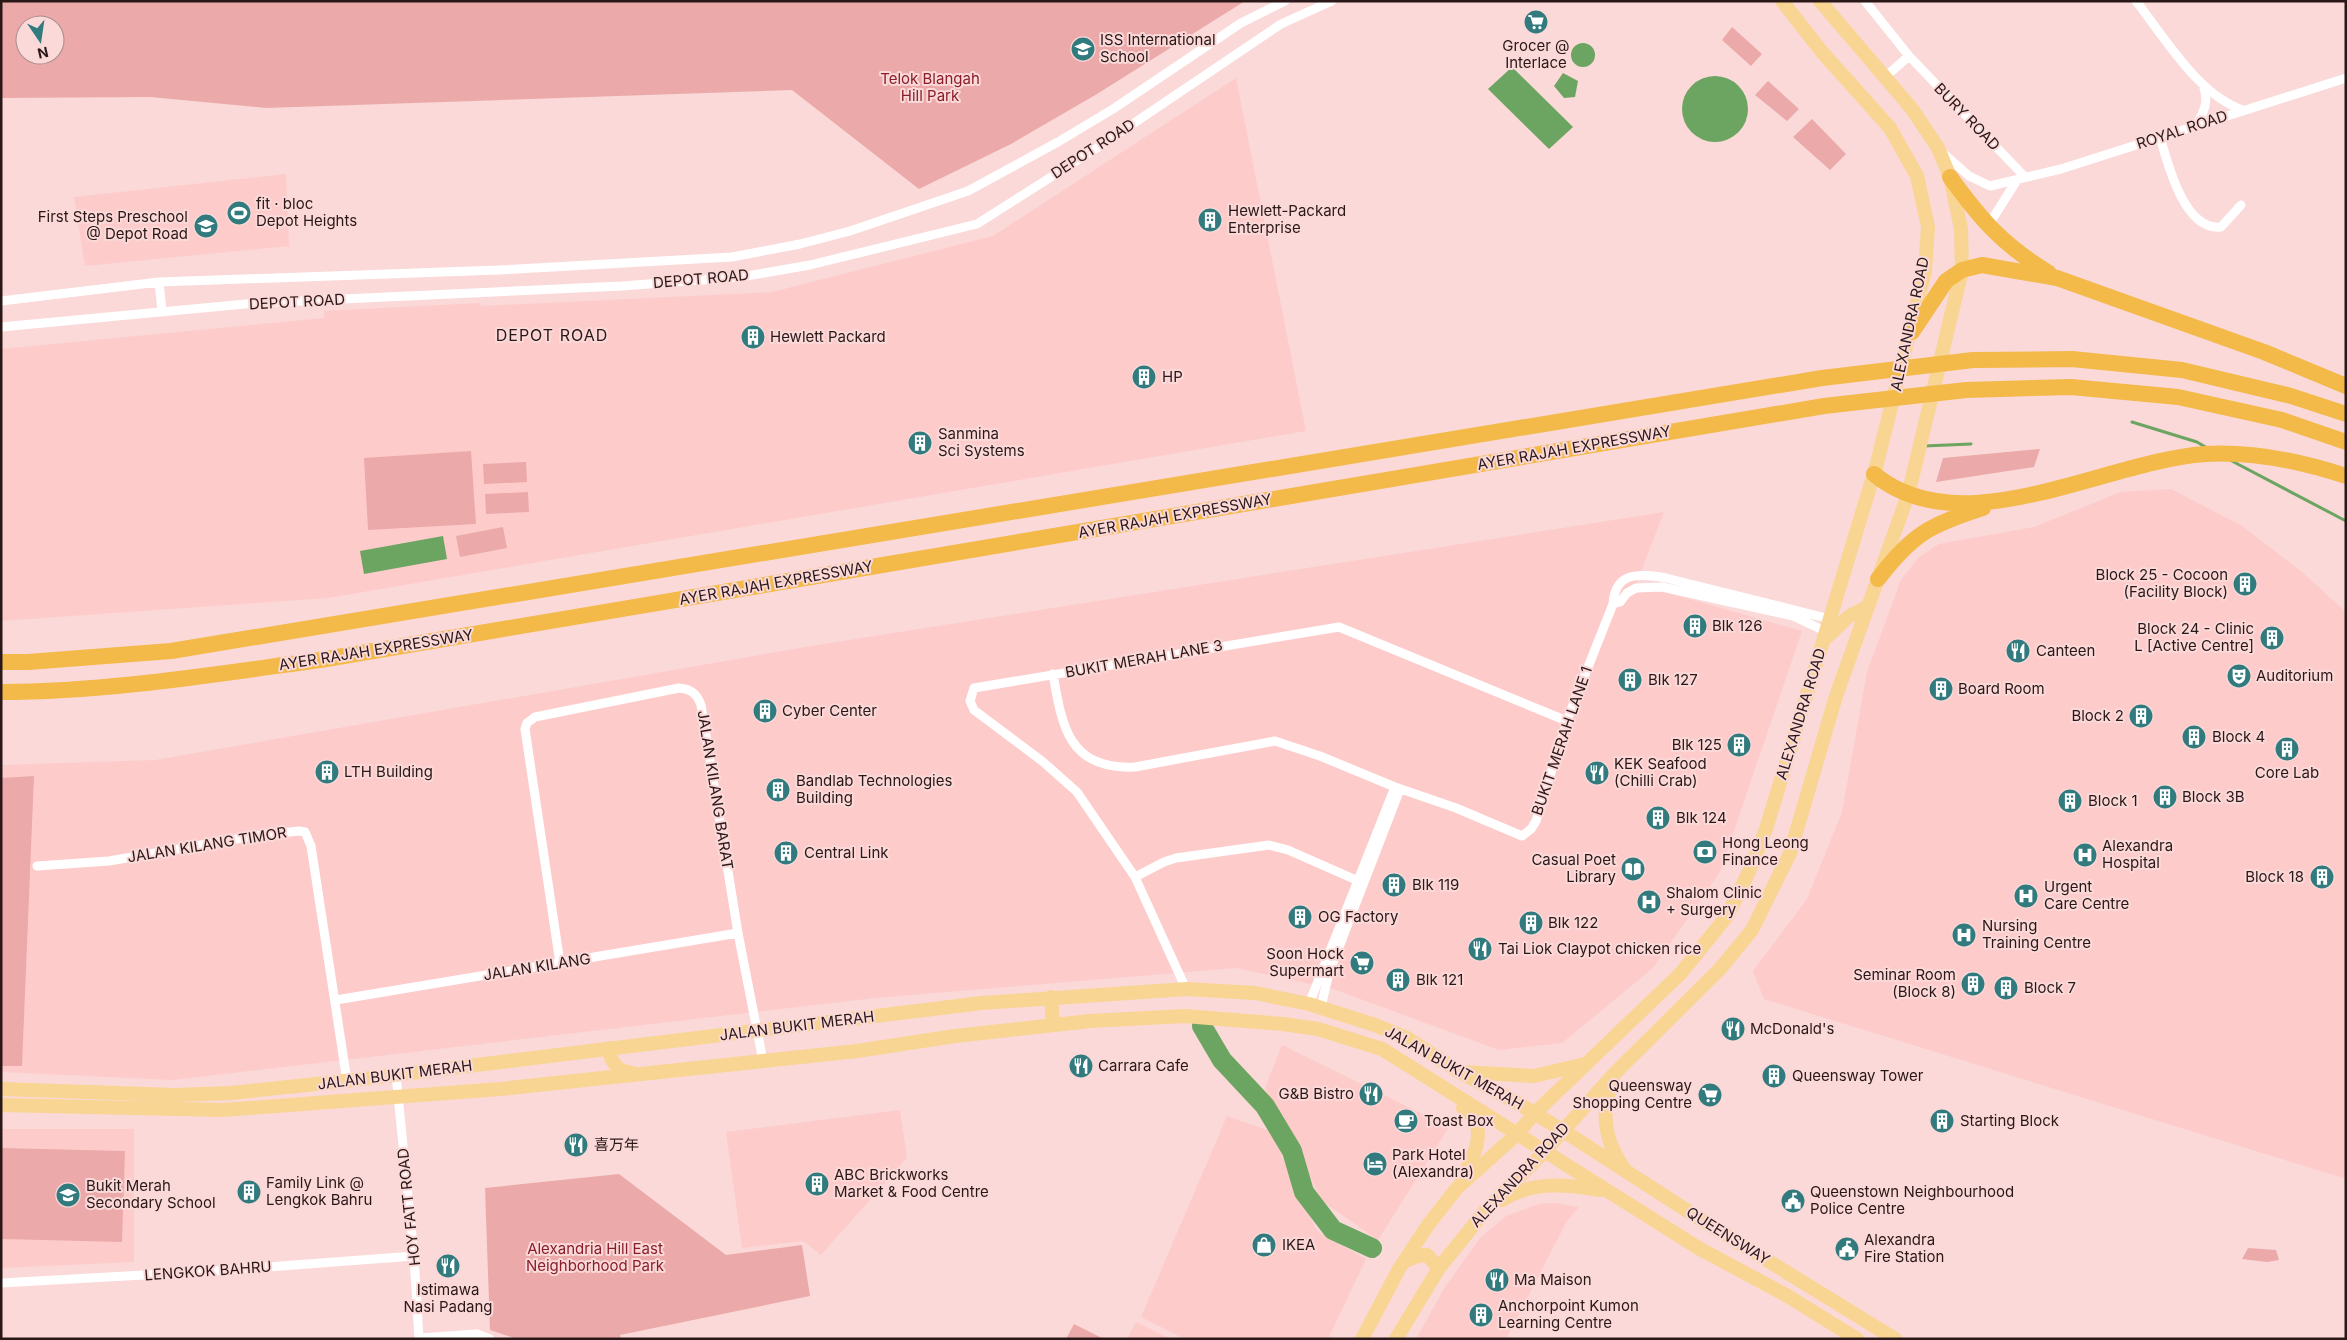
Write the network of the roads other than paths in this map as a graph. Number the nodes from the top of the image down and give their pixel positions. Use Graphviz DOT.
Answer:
graph roads {
  1 [pos="1285,1"];
  2 [pos="1332,1"];
  3 [pos="1782,1"];
  4 [pos="1820,1"];
  5 [pos="1864,1"];
  6 [pos="2136,1"];
  7 [pos="1320,4"];
  8 [pos="1909,56"];
  9 [pos="1885,77"];
  10 [pos="2346,78"];
  11 [pos="2204,88"];
  12 [pos="2243,110"];
  13 [pos="2196,126"];
  14 [pos="2160,137"];
  15 [pos="1938,148"];
  16 [pos="1950,177"];
  17 [pos="2021,179"];
  18 [pos="2240,204"];
  19 [pos="1988,226"];
  20 [pos="1962,270"];
  21 [pos="2057,278"];
  22 [pos="159,282"];
  23 [pos="1,301"];
  24 [pos="162,312"];
  25 [pos="1,328"];
  26 [pos="1910,338"];
  27 [pos="2346,386"];
  28 [pos="2346,414"];
  29 [pos="2346,442"];
  30 [pos="1875,470"];
  31 [pos="2346,476"];
  32 [pos="1908,495"];
  33 [pos="2003,499"];
  34 [pos="1878,579"];
  35 [pos="1613,604"];
  36 [pos="1867,607"];
  37 [pos="1827,630"];
  38 [pos="1,662"];
  39 [pos="1053,674"];
  40 [pos="1,692"];
  41 [pos="1567,721"];
  42 [pos="1397,788"];
  43 [pos="37,866"];
  44 [pos="1135,877"];
  45 [pos="1360,882"];
  46 [pos="738,934"];
  47 [pos="560,963"];
  48 [pos="1186,989"];
  49 [pos="1051,997"];
  50 [pos="336,1000"];
  51 [pos="1315,1006"];
  52 [pos="1053,1025"];
  53 [pos="758,1031"];
  54 [pos="609,1048"];
  55 [pos="763,1061"];
  56 [pos="1586,1063"];
  57 [pos="1458,1071"];
  58 [pos="646,1074"];
  59 [pos="1615,1074"];
  60 [pos="396,1075"];
  61 [pos="347,1081"];
  62 [pos="1,1088"];
  63 [pos="1445,1090"];
  64 [pos="398,1097"];
  65 [pos="1,1106"];
  66 [pos="1535,1113"];
  67 [pos="1562,1130"];
  68 [pos="1516,1135"];
  69 [pos="1544,1152"];
  70 [pos="1626,1172"];
  71 [pos="1457,1188"];
  72 [pos="1607,1192"];
  73 [pos="1485,1211"];
  74 [pos="414,1256"];
  75 [pos="1404,1262"];
  76 [pos="1439,1268"];
  77 [pos="1,1283"];
  78 [pos="419,1338"];
  79 [pos="490,1339"];
  80 [pos="1362,1339"];
  81 [pos="1396,1339"];
  82 [pos="1857,1339"];
  83 [pos="1895,1339"];
  1 -- 22 [label="street, DEPOT ROAD"];
  2 -- 7 [label="street, DEPOT ROAD"];
  3 -- 26 [label="main road, ALEXANDRA ROAD"];
  4 -- 9 [label="main road, ALEXANDRA ROAD"];
  5 -- 8 [label="street, BURY ROAD"];
  6 -- 11 [label="street"];
  7 -- 24 [label="street, DEPOT ROAD"];
  8 -- 9 [label="street"];
  8 -- 17 [label="street, BURY ROAD"];
  9 -- 15 [label="main road, ALEXANDRA ROAD"];
  10 -- 12 [label="street, ROYAL ROAD"];
  11 -- 12 [label="street"];
  11 -- 13 [label="street"];
  12 -- 13 [label="street, ROYAL ROAD"];
  13 -- 14 [label="street, ROYAL ROAD"];
  14 -- 17 [label="street, ROYAL ROAD"];
  14 -- 18 [label="street"];
  15 -- 16 [label="main road, ALEXANDRA ROAD"];
  15 -- 17 [label="street, ROYAL ROAD"];
  16 -- 19 [label="highway"];
  16 -- 20 [label="main road, ALEXANDRA ROAD"];
  17 -- 19 [label="street"];
  19 -- 21 [label="highway"];
  20 -- 21 [label="highway"];
  20 -- 26 [label="highway"];
  20 -- 32 [label="main road, ALEXANDRA ROAD"];
  21 -- 27 [label="highway"];
  22 -- 23 [label="street, DEPOT ROAD"];
  22 -- 24 [label="street"];
  24 -- 25 [label="street, DEPOT ROAD"];
  26 -- 30 [label="main road, ALEXANDRA ROAD"];
  28 -- 38 [label="highway, AYER RAJAH EXPRESSWAY"];
  29 -- 40 [label="highway, AYER RAJAH EXPRESSWAY"];
  30 -- 32 [label="highway"];
  30 -- 37 [label="main road, ALEXANDRA ROAD"];
  31 -- 33 [label="highway"];
  32 -- 33 [label="highway"];
  32 -- 34 [label="main road, ALEXANDRA ROAD"];
  33 -- 34 [label="highway"];
  34 -- 36 [label="main road, ALEXANDRA ROAD"];
  35 -- 37 [label="street"];
  35 -- 37 [label="street, BUKIT MERAH LANE 1"];
  35 -- 41 [label="street, BUKIT MERAH LANE 1"];
  36 -- 37 [label="main road"];
  36 -- 59 [label="main road, ALEXANDRA ROAD"];
  37 -- 56 [label="main road, ALEXANDRA ROAD"];
  39 -- 41 [label="street, BUKIT MERAH LANE 3"];
  39 -- 42 [label="street, BUKIT MERAH LANE 3"];
  39 -- 44 [label="street"];
  41 -- 42 [label="street, BUKIT MERAH LANE 1"];
  42 -- 45 [label="street"];
  43 -- 50 [label="street, JALAN KILANG TIMOR"];
  44 -- 45 [label="street"];
  44 -- 48 [label="street"];
  45 -- 51 [label="street"];
  46 -- 47 [label="street, JALAN KILANG"];
  46 -- 47 [label="street, JALAN KILANG BARAT"];
  46 -- 53 [label="street, JALAN KILANG BARAT"];
  47 -- 50 [label="street, JALAN KILANG"];
  48 -- 49 [label="main road, JALAN BUKIT MERAH"];
  48 -- 51 [label="main road, JALAN BUKIT MERAH"];
  49 -- 52 [label="main road"];
  49 -- 53 [label="main road, JALAN BUKIT MERAH"];
  50 -- 61 [label="street, JALAN KILANG TIMOR"];
  51 -- 57 [label="main road, JALAN BUKIT MERAH"];
  52 -- 55 [label="main road, JALAN BUKIT MERAH"];
  52 -- 63 [label="main road, JALAN BUKIT MERAH"];
  53 -- 54 [label="main road, JALAN BUKIT MERAH"];
  53 -- 55 [label="street, JALAN KILANG BARAT"];
  54 -- 58 [label="main road"];
  54 -- 60 [label="main road, JALAN BUKIT MERAH"];
  55 -- 58 [label="main road, JALAN BUKIT MERAH"];
  56 -- 57 [label="main road"];
  56 -- 66 [label="main road, ALEXANDRA ROAD"];
  57 -- 66 [label="main road, JALAN BUKIT MERAH"];
  58 -- 64 [label="main road, JALAN BUKIT MERAH"];
  59 -- 67 [label="main road, ALEXANDRA ROAD"];
  59 -- 70 [label="main road"];
  60 -- 61 [label="main road, JALAN BUKIT MERAH"];
  60 -- 64 [label="street, HOY FATT ROAD"];
  61 -- 62 [label="main road, JALAN BUKIT MERAH"];
  63 -- 68 [label="main road, JALAN BUKIT MERAH"];
  63 -- 71 [label="main road"];
  64 -- 65 [label="main road, JALAN BUKIT MERAH"];
  64 -- 74 [label="street, HOY FATT ROAD"];
  66 -- 67 [label="main road, JALAN BUKIT MERAH"];
  66 -- 68 [label="main road, ALEXANDRA ROAD"];
  67 -- 69 [label="main road, ALEXANDRA ROAD"];
  67 -- 70 [label="main road, QUEENSWAY"];
  68 -- 69 [label="main road, JALAN BUKIT MERAH"];
  68 -- 71 [label="main road, ALEXANDRA ROAD"];
  69 -- 72 [label="main road, QUEENSWAY"];
  69 -- 73 [label="main road, ALEXANDRA ROAD"];
  70 -- 83 [label="main road, QUEENSWAY"];
  71 -- 75 [label="main road, ALEXANDRA ROAD"];
  72 -- 73 [label="main road"];
  72 -- 82 [label="main road, QUEENSWAY"];
  73 -- 76 [label="main road, ALEXANDRA ROAD"];
  74 -- 77 [label="street, LENGKOK BAHRU"];
  74 -- 78 [label="street, HOY FATT ROAD"];
  75 -- 76 [label="main road"];
  75 -- 80 [label="main road, ALEXANDRA ROAD"];
  76 -- 81 [label="main road, ALEXANDRA ROAD"];
  78 -- 79 [label="street"];
}
